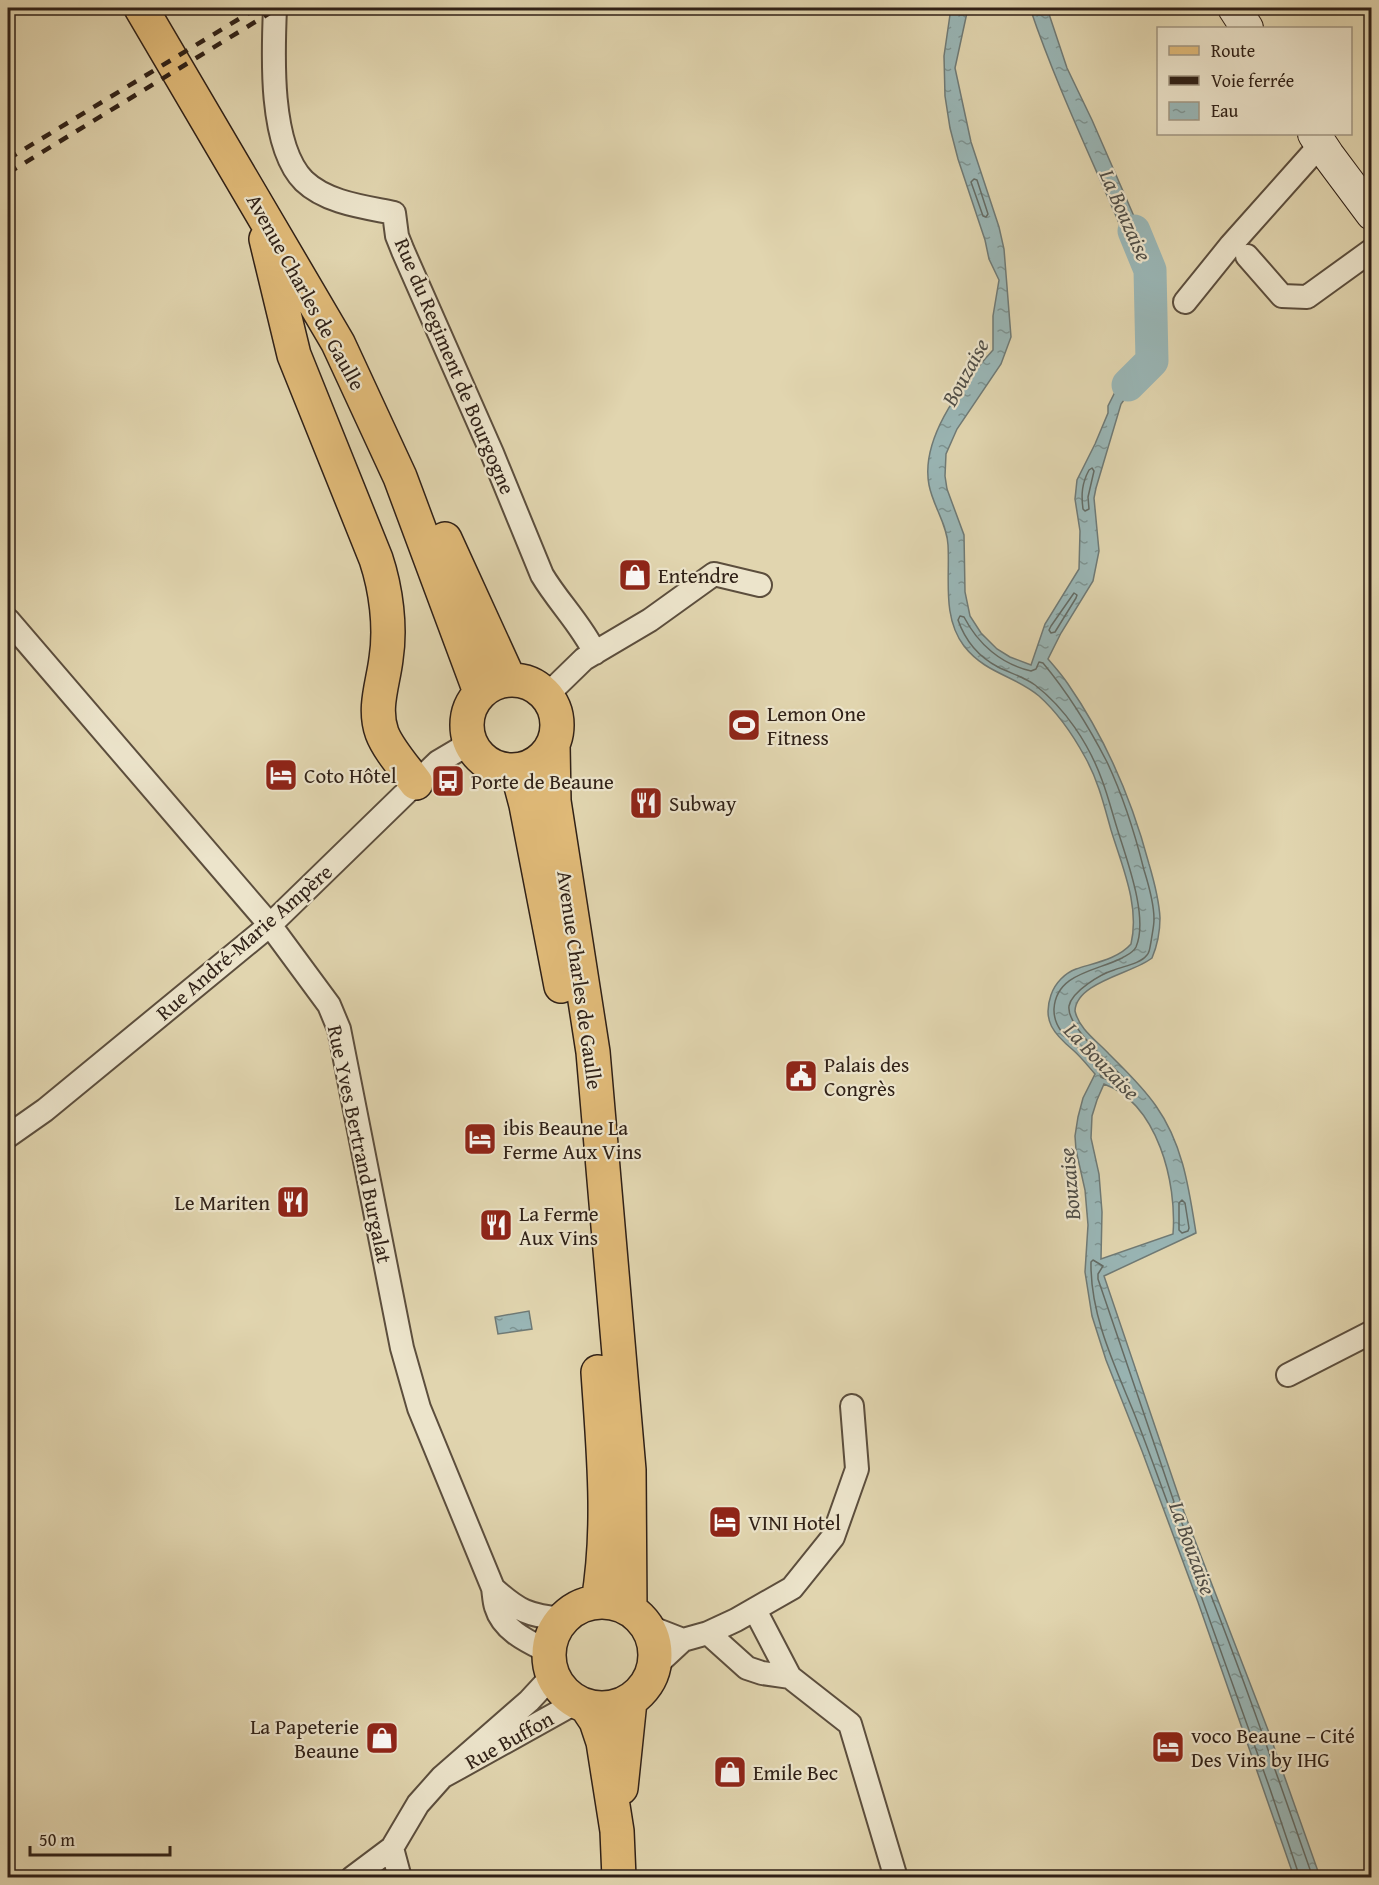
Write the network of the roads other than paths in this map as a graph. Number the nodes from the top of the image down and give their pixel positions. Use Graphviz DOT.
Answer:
graph roads {
  1 [pos="141,8"];
  2 [pos="159,8"];
  3 [pos="275,8"];
  4 [pos="1234,8"];
  5 [pos="1246,27"];
  6 [pos="1318,139"];
  7 [pos="257,203"];
  8 [pos="1371,214"];
  9 [pos="1371,250"];
  10 [pos="1247,256"];
  11 [pos="1185,302"];
  12 [pos="760,585"];
  13 [pos="8,620"];
  14 [pos="595,653"];
  15 [pos="495,686"];
  16 [pos="547,696"];
  17 [pos="468,736"];
  18 [pos="553,745"];
  19 [pos="517,771"];
  20 [pos="416,783"];
  21 [pos="270,925"];
  22 [pos="8,1136"];
  23 [pos="1371,1332"];
  24 [pos="1288,1375"];
  25 [pos="852,1406"];
  26 [pos="493,1588"];
  27 [pos="598,1602"];
  28 [pos="746,1615"];
  29 [pos="638,1618"];
  30 [pos="563,1619"];
  31 [pos="708,1633"];
  32 [pos="683,1640"];
  33 [pos="551,1664"];
  34 [pos="655,1666"];
  35 [pos="790,1677"];
  36 [pos="630,1701"];
  37 [pos="581,1704"];
  38 [pos="442,1777"];
  39 [pos="617,1831"];
  40 [pos="392,1848"];
  41 [pos="352,1878"];
  42 [pos="400,1878"];
  43 [pos="619,1878"];
  44 [pos="896,1878"];
  1 -- 7 [label="main road, Avenue Charles de Gaulle"];
  2 -- 15 [label="main road, Avenue Charles de Gaulle"];
  3 -- 14 [label="street, Rue du Regiment de Bourgogne"];
  4 -- 5 [label="main road"];
  6 -- 8 [label="main road"];
  6 -- 11 [label="street"];
  7 -- 15 [label="main road, Avenue Charles de Gaulle"];
  7 -- 20 [label="main road"];
  9 -- 10 [label="street"];
  12 -- 14 [label="street"];
  13 -- 21 [label="street, Rue Yves Bertrand Burgalat"];
  14 -- 16 [label="street"];
  15 -- 16 [label="main road"];
  15 -- 17 [label="main road"];
  16 -- 18 [label="main road, Avenue Charles de Gaulle"];
  17 -- 19 [label="main road"];
  17 -- 20 [label="street, Rue André-Marie Ampère"];
  18 -- 19 [label="main road"];
  18 -- 29 [label="main road, Avenue Charles de Gaulle"];
  19 -- 27 [label="main road, Avenue Charles de Gaulle"];
  20 -- 21 [label="street, Rue André-Marie Ampère"];
  21 -- 22 [label="street, Rue André-Marie Ampère"];
  21 -- 26 [label="street, Rue Yves Bertrand Burgalat"];
  23 -- 24 [label="street"];
  25 -- 28 [label="street"];
  26 -- 30 [label="street, Rue Yves Bertrand Burgalat"];
  26 -- 33 [label="street, Rue Yves Bertrand Burgalat"];
  27 -- 29 [label="main road"];
  27 -- 30 [label="main road"];
  28 -- 31 [label="street"];
  28 -- 35 [label="street"];
  29 -- 32 [label="street"];
  29 -- 34 [label="main road, Avenue Charles de Gaulle"];
  30 -- 33 [label="main road"];
  31 -- 32 [label="street"];
  31 -- 35 [label="street"];
  32 -- 34 [label="street"];
  33 -- 37 [label="main road"];
  33 -- 38 [label="street, Rue Buffon"];
  34 -- 36 [label="main road"];
  35 -- 44 [label="street"];
  36 -- 37 [label="main road"];
  36 -- 39 [label="main road"];
  37 -- 38 [label="street, Rue Buffon"];
  37 -- 39 [label="main road"];
  38 -- 40 [label="street, Rue Buffon"];
  39 -- 43 [label="main road"];
  40 -- 41 [label="street, Rue Buffon"];
  40 -- 42 [label="street"];
}
